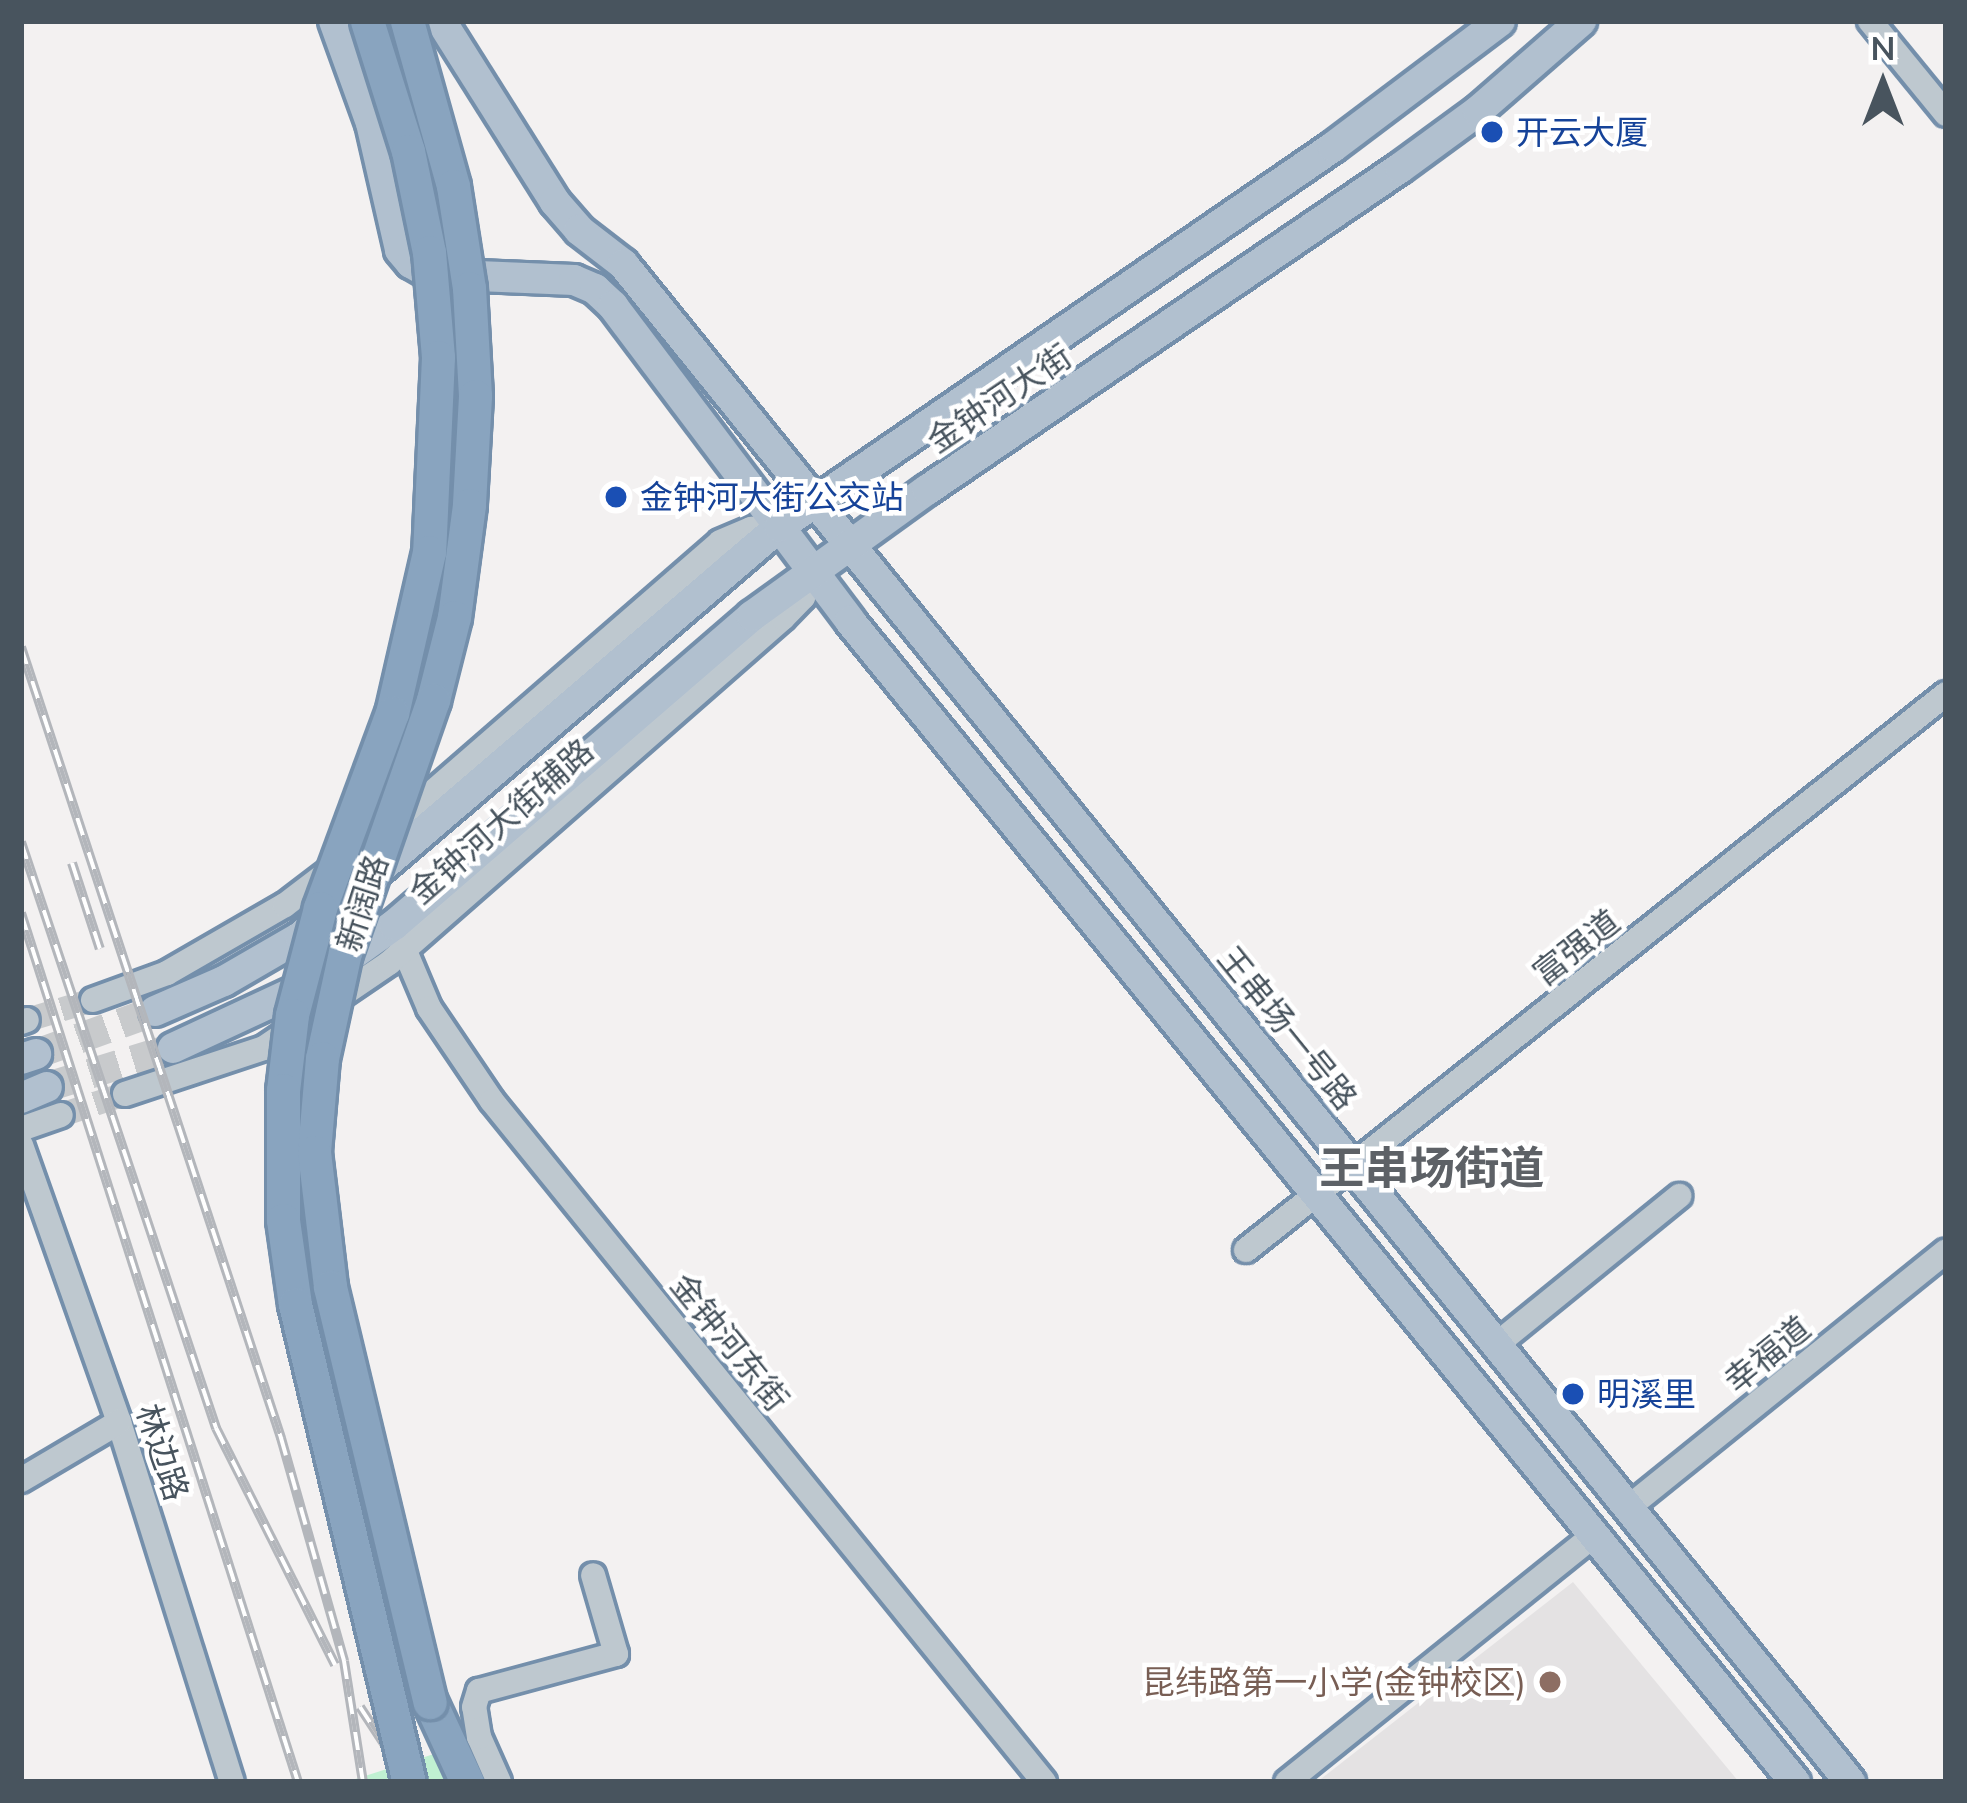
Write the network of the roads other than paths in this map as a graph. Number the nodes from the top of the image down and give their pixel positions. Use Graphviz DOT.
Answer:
graph roads {
  1 [pos="334,21"];
  2 [pos="367,21"];
  3 [pos="406,21"];
  4 [pos="441,21"];
  5 [pos="1500,21"];
  6 [pos="1581,21"];
  7 [pos="1870,21"];
  8 [pos="1946,114"];
  9 [pos="814,501"];
  10 [pos="779,527"];
  11 [pos="849,544"];
  12 [pos="812,572"];
  13 [pos="719,576"];
  14 [pos="752,616"];
  15 [pos="1946,694"];
  16 [pos="400,938"];
  17 [pos="93,1000"];
  18 [pos="155,1011"];
  19 [pos="173,1048"];
  20 [pos="125,1094"];
  21 [pos="43,1100"];
  22 [pos="21,1129"];
  23 [pos="21,1145"];
  24 [pos="1353,1166"];
  25 [pos="1318,1192"];
  26 [pos="1679,1196"];
  27 [pos="1246,1250"];
  28 [pos="1946,1251"];
  29 [pos="1497,1345"];
  30 [pos="118,1422"];
  31 [pos="21,1480"];
  32 [pos="1629,1508"];
  33 [pos="1596,1534"];
  34 [pos="593,1576"];
  35 [pos="232,1782"];
  36 [pos="410,1782"];
  37 [pos="466,1782"];
  38 [pos="499,1782"];
  39 [pos="1043,1782"];
  40 [pos="1287,1782"];
  41 [pos="1795,1782"];
  42 [pos="1850,1782"];
  1 -- 10 [label="main road"];
  2 -- 36 [label="highway, 新阔路, bridge"];
  3 -- 37 [label="highway, 新阔路, bridge"];
  4 -- 9 [label="main road, 王串场一号路"];
  5 -- 9 [label="main road, 金钟河大街"];
  6 -- 11 [label="main road, 金钟河大街"];
  7 -- 8 [label="street"];
  9 -- 10 [label="main road, 金钟河大街"];
  9 -- 11 [label="main road, 王串场一号路"];
  10 -- 12 [label="main road"];
  10 -- 13 [label="main road, 金钟河大街"];
  10 -- 17 [label="street, 金钟河大街辅路"];
  11 -- 12 [label="main road, 金钟河大街"];
  11 -- 24 [label="main road, 王串场一号路"];
  12 -- 14 [label="main road, 金钟河大街"];
  12 -- 16 [label="street, 金钟河大街辅路"];
  12 -- 25 [label="main road"];
  13 -- 14 [label="main road"];
  13 -- 18 [label="main road, 金钟河大街"];
  14 -- 16 [label="main road, 金钟河大街"];
  15 -- 24 [label="street, 富强道"];
  16 -- 19 [label="main road, 金钟河大街"];
  16 -- 20 [label="street, 金钟河大街辅路"];
  16 -- 39 [label="street, 金钟河东街"];
  21 -- 22 [label="street"];
  23 -- 30 [label="street, 林边路"];
  24 -- 25 [label="street, 富强道"];
  24 -- 29 [label="main road, 王串场一号路"];
  25 -- 27 [label="street, 富强道"];
  25 -- 33 [label="main road"];
  26 -- 29 [label="street"];
  28 -- 32 [label="street, 幸福道"];
  29 -- 32 [label="main road, 王串场一号路"];
  30 -- 31 [label="street"];
  30 -- 35 [label="street, 林边路"];
  32 -- 42 [label="main road, 王串场一号路"];
  33 -- 40 [label="street"];
  33 -- 41 [label="main road"];
  34 -- 38 [label="street"];
}
